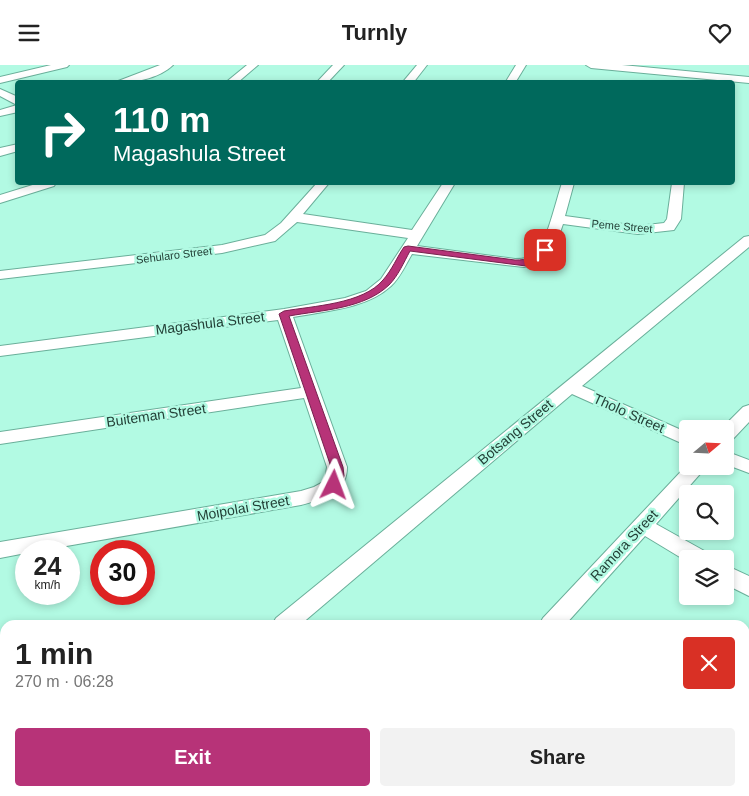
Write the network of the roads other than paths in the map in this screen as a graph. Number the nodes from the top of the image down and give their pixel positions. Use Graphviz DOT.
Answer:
graph roads {
  1 [pos="64,65"];
  2 [pos="168,65"];
  3 [pos="252,65"];
  4 [pos="339,65"];
  5 [pos="422,65"];
  6 [pos="520,65"];
  7 [pos="591,65"];
  8 [pos="692,79"];
  9 [pos="0,80"];
  10 [pos="128,80"];
  11 [pos="234,80"];
  12 [pos="324,80"];
  13 [pos="410,80"];
  14 [pos="512,80"];
  15 [pos="749,80"];
  16 [pos="0,92"];
  17 [pos="15,100"];
  18 [pos="15,109"];
  19 [pos="0,113"];
  20 [pos="15,148"];
  21 [pos="0,152"];
  22 [pos="44,185"];
  23 [pos="321,185"];
  24 [pos="448,185"];
  25 [pos="567,185"];
  26 [pos="678,185"];
  27 [pos="0,199"];
  28 [pos="294,217"];
  29 [pos="557,219"];
  30 [pos="749,241"];
  31 [pos="411,242"];
  32 [pos="0,275"];
  33 [pos="284,314"];
  34 [pos="0,351"];
  35 [pos="570,387"];
  36 [pos="312,392"];
  37 [pos="749,411"];
  38 [pos="734,427"];
  39 [pos="679,436"];
  40 [pos="0,438"];
  41 [pos="734,461"];
  42 [pos="749,467"];
  43 [pos="689,475"];
  44 [pos="642,525"];
  45 [pos="0,550"];
  46 [pos="685,550"];
  47 [pos="734,578"];
  48 [pos="749,587"];
  49 [pos="290,620"];
  50 [pos="556,620"];
  1 -- 9 [label="street"];
  2 -- 10 [label="street"];
  3 -- 11 [label="street"];
  4 -- 12 [label="street"];
  5 -- 13 [label="street"];
  6 -- 14 [label="street"];
  7 -- 8 [label="street"];
  8 -- 15 [label="street"];
  16 -- 17 [label="street"];
  18 -- 19 [label="street"];
  20 -- 21 [label="street"];
  22 -- 27 [label="street"];
  23 -- 28 [label="street, Sehularo Street"];
  24 -- 31 [label="street, Magashula Street"];
  25 -- 29 [label="street"];
  26 -- 29 [label="street, Peme Street"];
  28 -- 31 [label="street"];
  28 -- 32 [label="street, Sehularo Street"];
  29 -- 31 [label="street"];
  30 -- 35 [label="street, Botsang Street"];
  31 -- 33 [label="street, Magashula Street"];
  33 -- 34 [label="street, Magashula Street"];
  33 -- 36 [label="street, Moipolai Street"];
  35 -- 39 [label="street, Tholo Street"];
  35 -- 49 [label="street, Botsang Street"];
  36 -- 40 [label="street, Buiteman Street"];
  36 -- 45 [label="street, Moipolai Street"];
  37 -- 38 [label="street"];
  41 -- 42 [label="street"];
  43 -- 44 [label="street, Ramora Street"];
  44 -- 46 [label="street"];
  44 -- 50 [label="street, Ramora Street"];
  47 -- 48 [label="street"];
}
